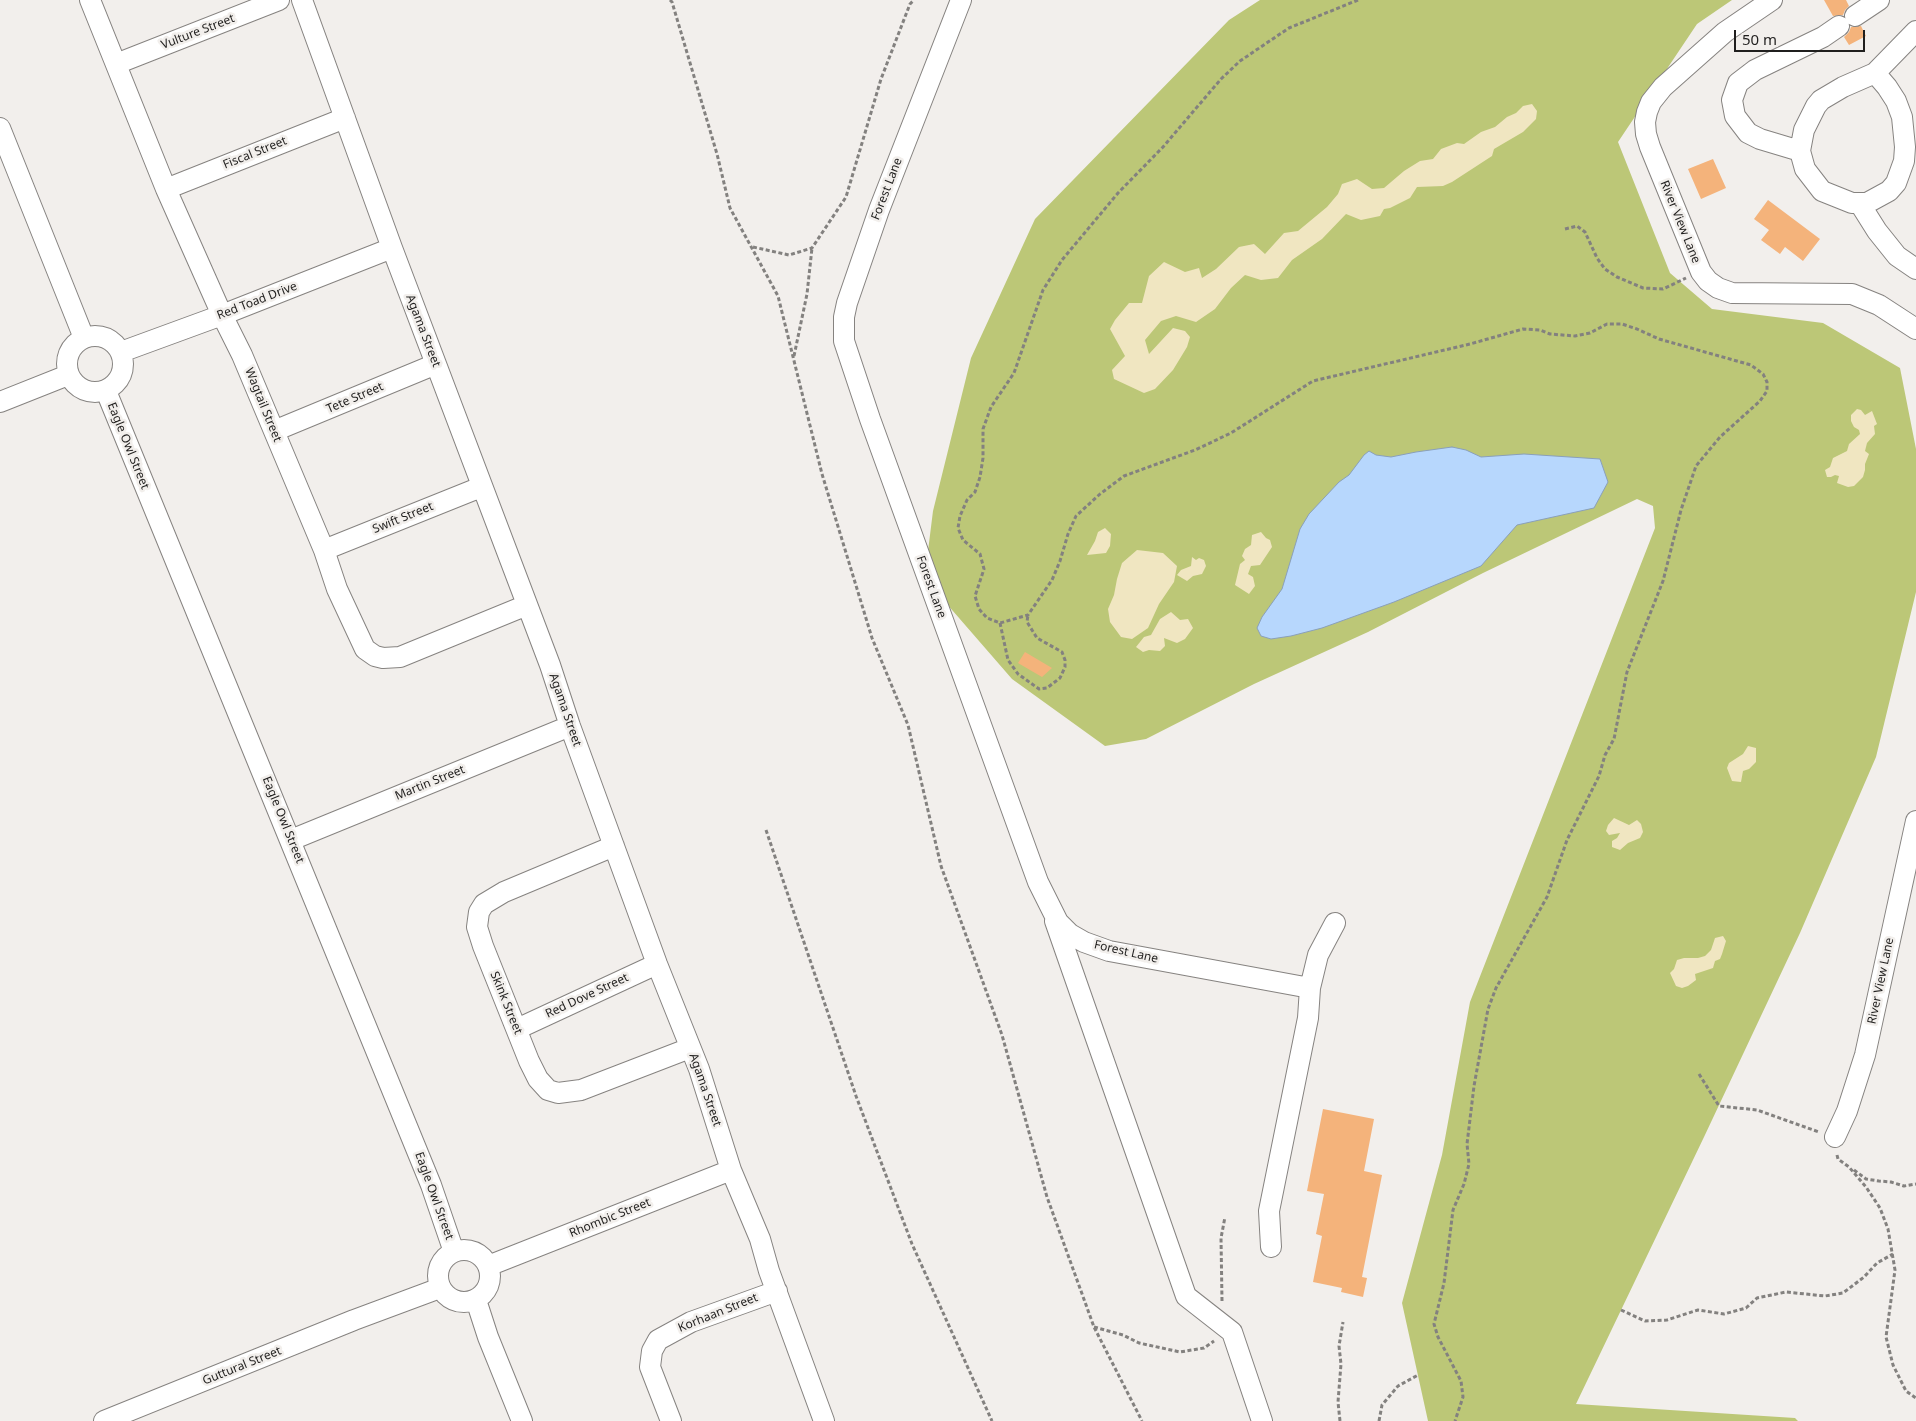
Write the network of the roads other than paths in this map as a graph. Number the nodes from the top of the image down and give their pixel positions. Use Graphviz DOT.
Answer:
graph roads {
  1 [pos="90,0"];
  2 [pos="279,0"];
  3 [pos="302,0"];
  4 [pos="961,0"];
  5 [pos="1772,0"];
  6 [pos="1879,0"];
  7 [pos="1916,31"];
  8 [pos="116,64"];
  9 [pos="1875,73"];
  10 [pos="345,118"];
  11 [pos="1,134"];
  12 [pos="1800,151"];
  13 [pos="166,189"];
  14 [pos="1860,204"];
  15 [pos="392,248"];
  16 [pos="1916,269"];
  17 [pos="222,315"];
  18 [pos="1916,329"];
  19 [pos="84,338"];
  20 [pos="121,352"];
  21 [pos="436,364"];
  22 [pos="68,376"];
  23 [pos="106,391"];
  24 [pos="0,402"];
  25 [pos="274,431"];
  26 [pos="481,486"];
  27 [pos="324,550"];
  28 [pos="527,605"];
  29 [pos="570,726"];
  30 [pos="1916,821"];
  31 [pos="291,840"];
  32 [pos="614,846"];
  33 [pos="1051,910"];
  34 [pos="1334,923"];
  35 [pos="657,964"];
  36 [pos="1310,988"];
  37 [pos="517,1029"];
  38 [pos="690,1048"];
  39 [pos="1835,1137"];
  40 [pos="731,1170"];
  41 [pos="1271,1247"];
  42 [pos="454,1252"];
  43 [pos="488,1266"];
  44 [pos="440,1288"];
  45 [pos="777,1291"];
  46 [pos="476,1300"];
  47 [pos="104,1421"];
  48 [pos="522,1421"];
  49 [pos="671,1421"];
  50 [pos="824,1421"];
  51 [pos="1262,1421"];
  1 -- 8 [label="street, Wagtail Street"];
  2 -- 8 [label="street, Vulture Street"];
  3 -- 10 [label="street, Agama Street"];
  4 -- 33 [label="street, Forest Lane"];
  5 -- 18 [label="street, River View Lane"];
  6 -- 12 [label="street"];
  7 -- 9 [label="street"];
  8 -- 13 [label="street, Wagtail Street"];
  9 -- 12 [label="street"];
  9 -- 14 [label="street"];
  10 -- 13 [label="street, Fiscal Street"];
  10 -- 15 [label="street, Agama Street"];
  11 -- 19 [label="street"];
  12 -- 14 [label="street"];
  13 -- 17 [label="street, Wagtail Street"];
  14 -- 16 [label="street"];
  15 -- 17 [label="street, Red Toad Drive"];
  15 -- 21 [label="street, Agama Street"];
  17 -- 20 [label="street, Red Toad Drive"];
  17 -- 25 [label="street, Wagtail Street"];
  19 -- 20 [label="street"];
  19 -- 22 [label="street"];
  20 -- 23 [label="street"];
  21 -- 25 [label="street, Tete Street"];
  21 -- 26 [label="street, Agama Street"];
  22 -- 23 [label="street"];
  22 -- 24 [label="street"];
  23 -- 31 [label="street, Eagle Owl Street"];
  25 -- 27 [label="street, Wagtail Street"];
  26 -- 27 [label="street, Swift Street"];
  26 -- 28 [label="street, Agama Street"];
  27 -- 28 [label="street, Wagtail Street"];
  28 -- 29 [label="street, Agama Street"];
  29 -- 31 [label="street, Martin Street"];
  29 -- 32 [label="street, Agama Street"];
  30 -- 39 [label="street, River View Lane"];
  31 -- 42 [label="street, Eagle Owl Street"];
  32 -- 35 [label="street, Agama Street"];
  32 -- 37 [label="street, Skink Street"];
  33 -- 36 [label="street, Forest Lane"];
  33 -- 51 [label="street"];
  34 -- 36 [label="street"];
  35 -- 37 [label="street, Red Dove Street"];
  35 -- 38 [label="street, Agama Street"];
  36 -- 41 [label="street"];
  37 -- 38 [label="street, Skink Street"];
  38 -- 40 [label="street, Agama Street"];
  40 -- 43 [label="street, Rhombic Street"];
  40 -- 45 [label="street, Agama Street"];
  42 -- 43 [label="street"];
  42 -- 44 [label="street"];
  43 -- 46 [label="street"];
  44 -- 46 [label="street"];
  44 -- 47 [label="street, Guttural Street"];
  45 -- 49 [label="street, Korhaan Street"];
  45 -- 50 [label="street, Agama Street"];
  46 -- 48 [label="street"];
}
